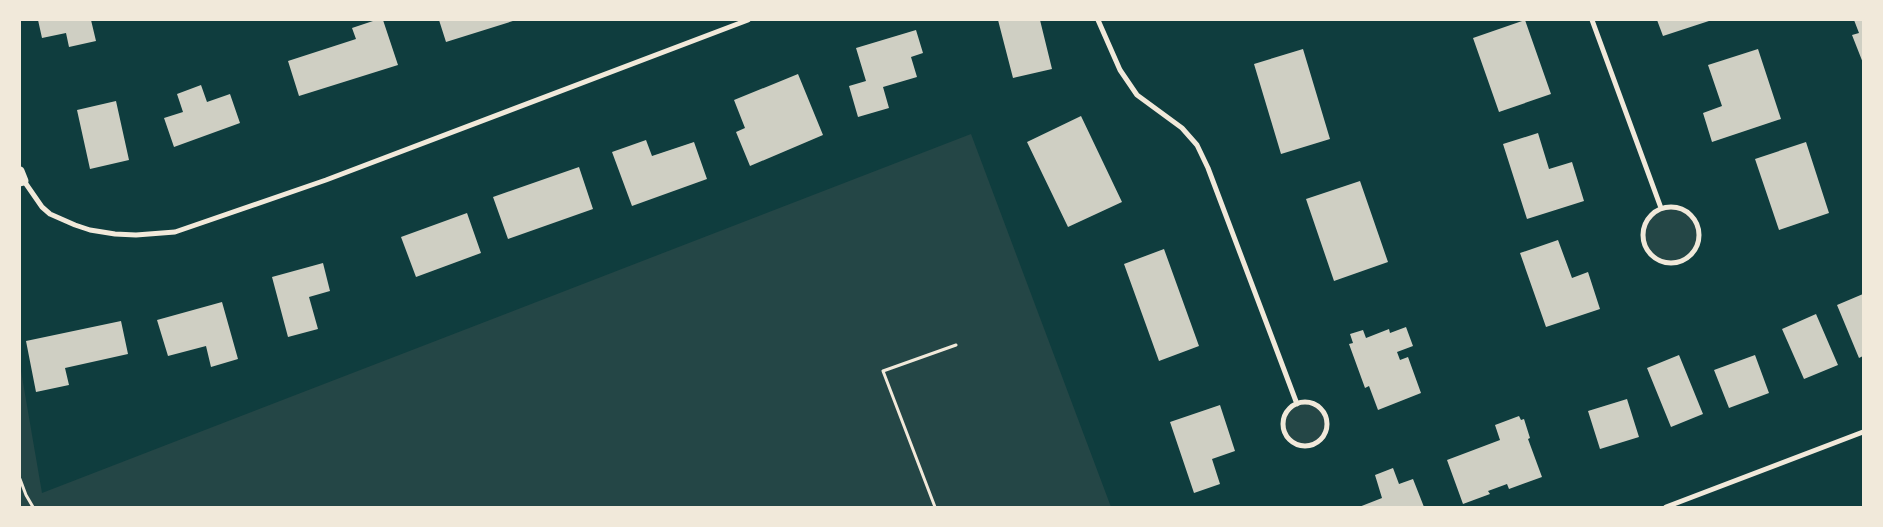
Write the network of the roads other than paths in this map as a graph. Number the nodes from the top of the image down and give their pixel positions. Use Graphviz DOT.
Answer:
graph roads {
  1 [pos="748,20"];
  2 [pos="1098,20"];
  3 [pos="1592,20"];
  4 [pos="20,171"];
  5 [pos="22,181"];
  6 [pos="1661,208"];
  7 [pos="1297,404"];
  8 [pos="1863,432"];
  9 [pos="1666,507"];
  1 -- 5 [label="street"];
  2 -- 7 [label="street"];
  3 -- 6 [label="street"];
  4 -- 5 [label="street"];
  6 -- 6 [label="street"];
  7 -- 7 [label="street"];
  8 -- 9 [label="street"];
}
